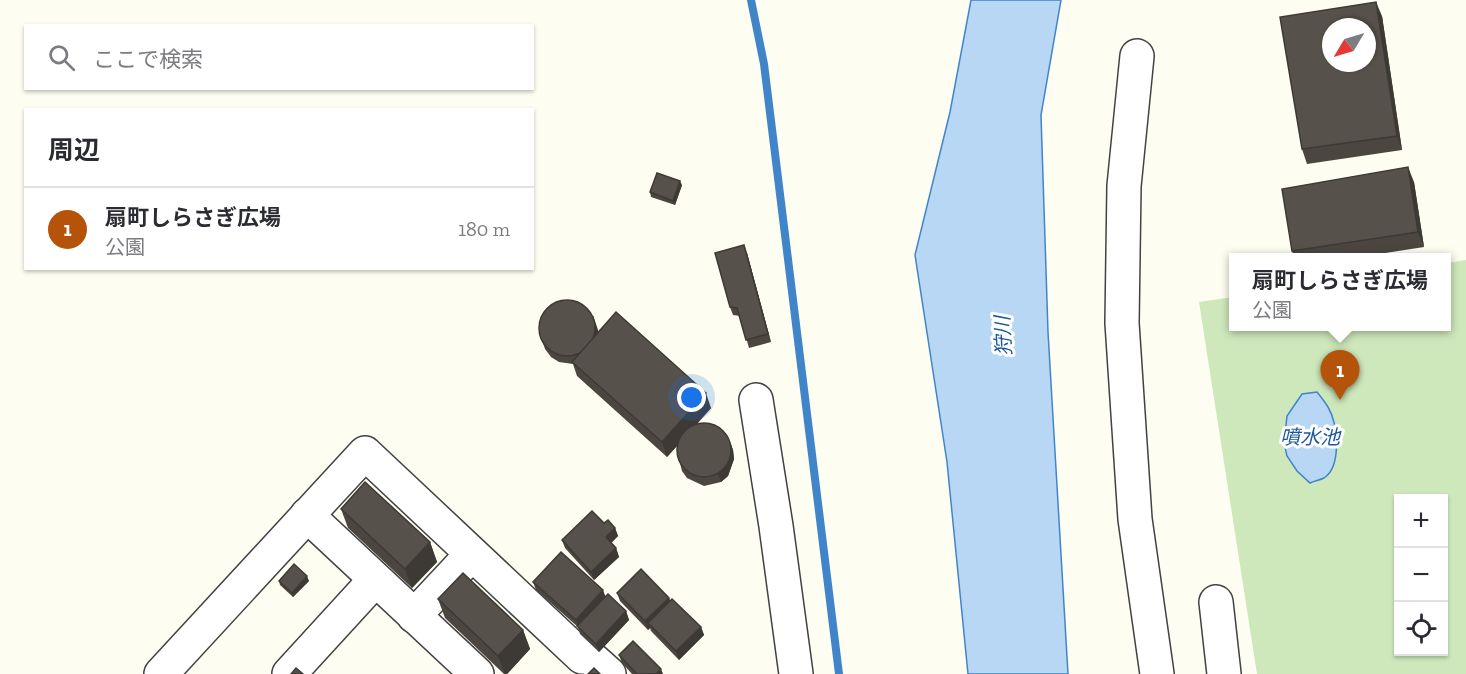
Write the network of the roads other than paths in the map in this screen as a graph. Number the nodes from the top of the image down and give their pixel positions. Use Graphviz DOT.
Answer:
graph roads {
  1 [pos="1137,56"];
  2 [pos="756,400"];
  3 [pos="307,515"];
  4 [pos="472,554"];
  5 [pos="375,580"];
  6 [pos="1216,602"];
  7 [pos="414,616"];
  8 [pos="574,665"];
  9 [pos="161,674"];
  10 [pos="289,674"];
  11 [pos="477,674"];
  12 [pos="609,674"];
  13 [pos="796,674"];
  14 [pos="1157,674"];
  15 [pos="1224,674"];
  1 -- 14 [label="street"];
  2 -- 13 [label="street"];
  3 -- 4 [label="street"];
  3 -- 5 [label="street"];
  3 -- 9 [label="street"];
  4 -- 7 [label="street"];
  4 -- 8 [label="street"];
  5 -- 7 [label="street"];
  5 -- 10 [label="street"];
  6 -- 15 [label="street"];
  7 -- 11 [label="street"];
  8 -- 12 [label="street"];
}
